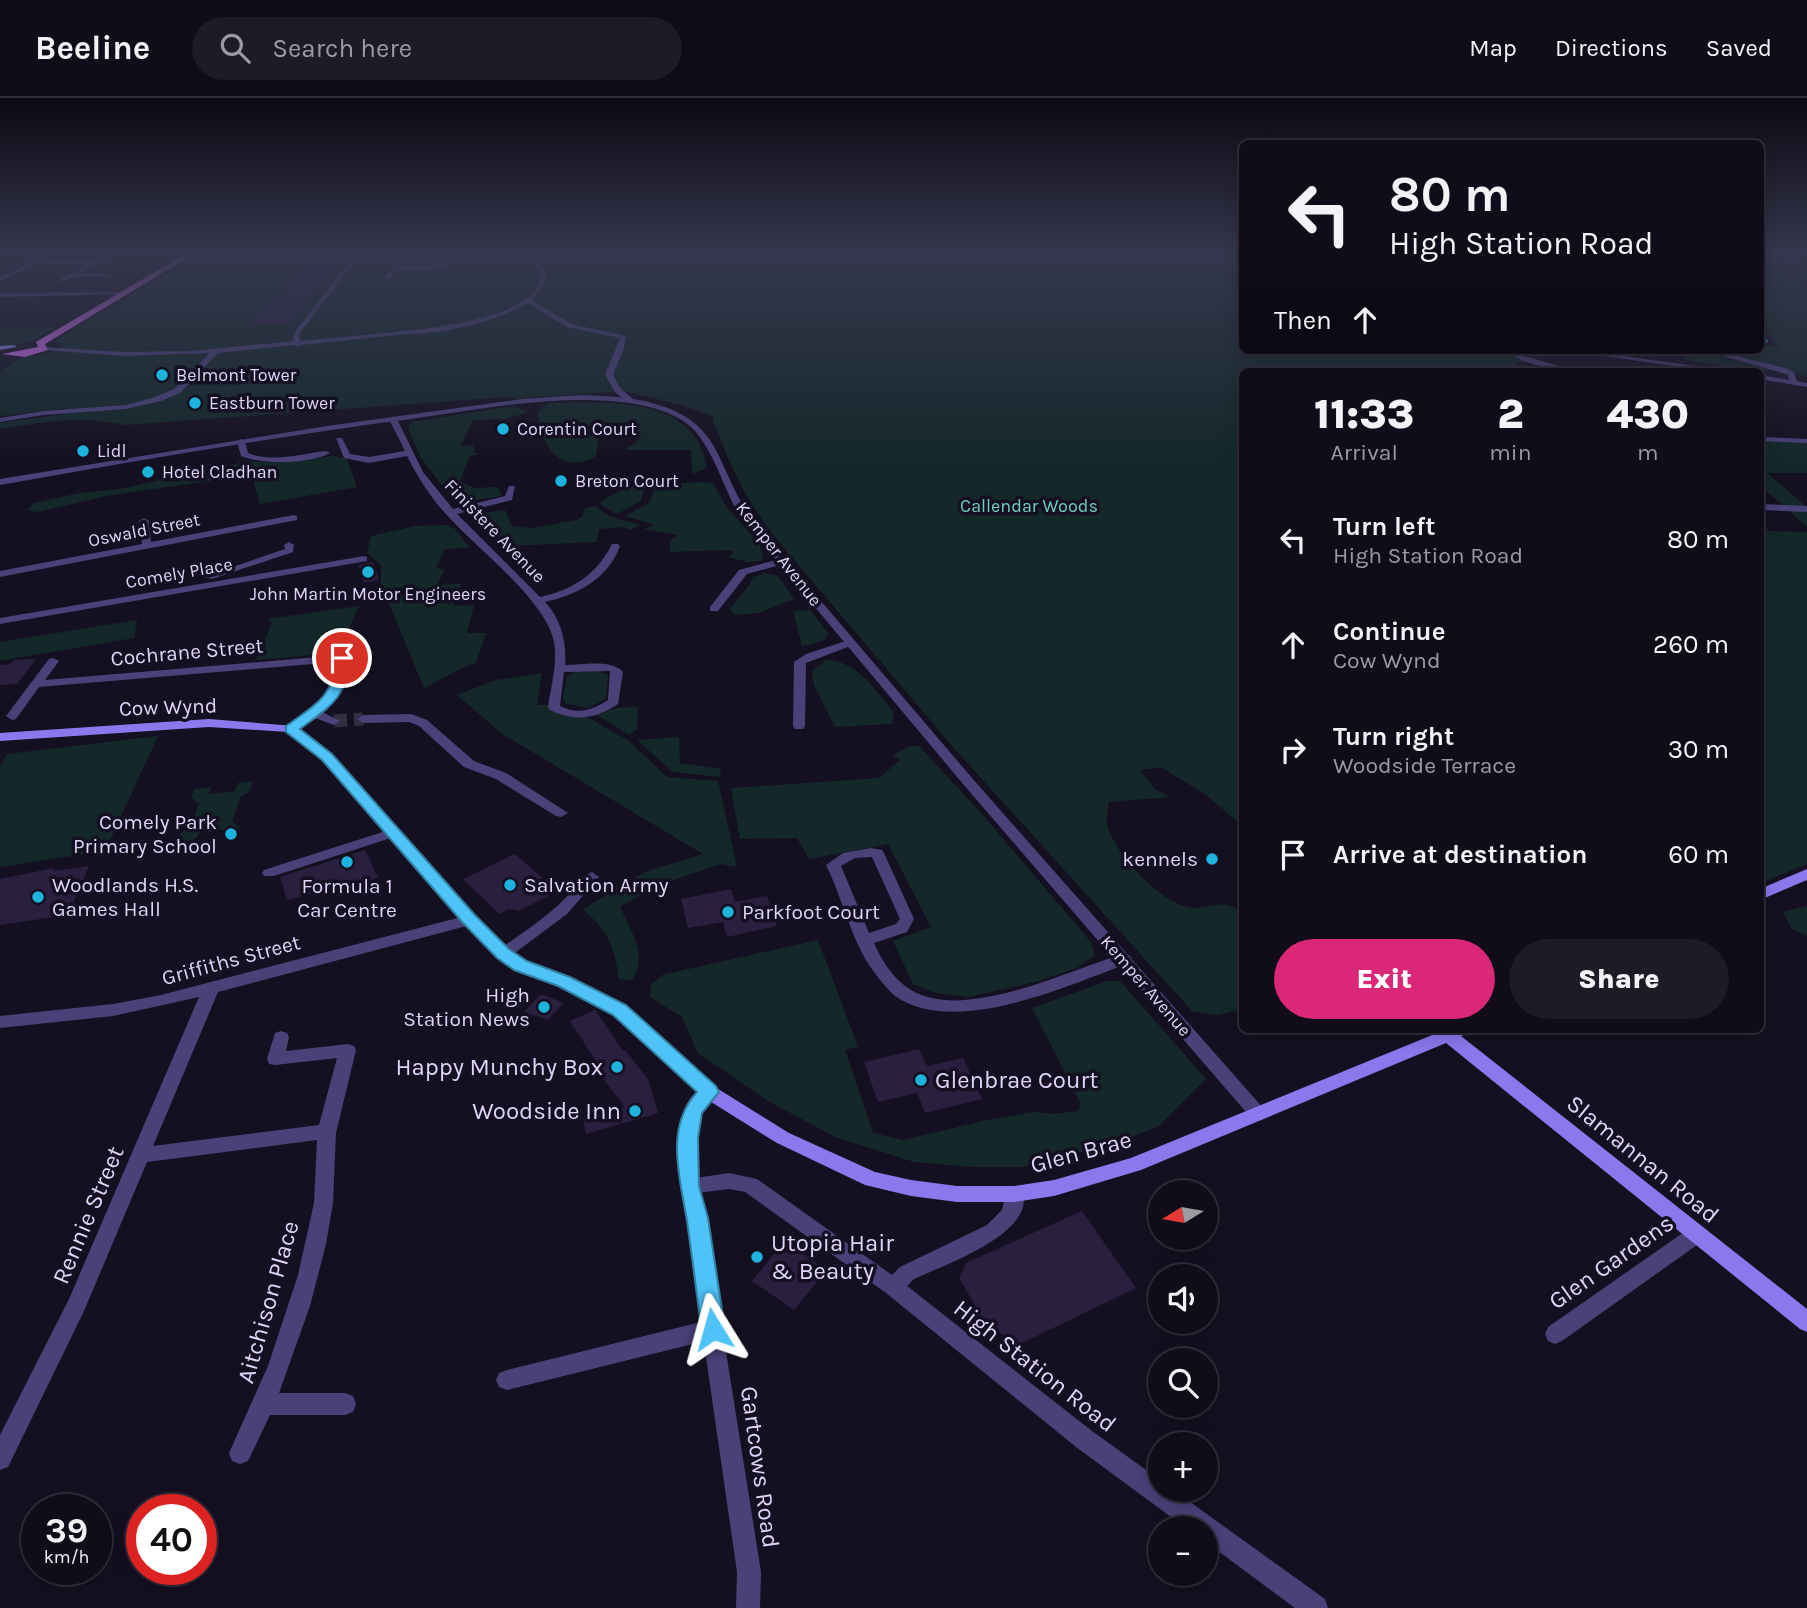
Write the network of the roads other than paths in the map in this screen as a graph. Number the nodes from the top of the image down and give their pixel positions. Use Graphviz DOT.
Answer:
graph roads {
  1 [pos="79,322"];
  2 [pos="305,322"];
  3 [pos="462,322"];
  4 [pos="563,322"];
  5 [pos="298,345"];
  6 [pos="42,346"];
  7 [pos="215,352"];
  8 [pos="1516,354"];
  9 [pos="1619,354"];
  10 [pos="1720,354"];
  11 [pos="3,355"];
  12 [pos="1559,368"];
  13 [pos="1707,368"];
  14 [pos="1764,378"];
  15 [pos="1793,382"];
  16 [pos="1807,385"];
  17 [pos="613,387"];
  18 [pos="592,398"];
  19 [pos="630,401"];
  20 [pos="393,419"];
  21 [pos="0,420"];
  22 [pos="1764,439"];
  23 [pos="339,440"];
  24 [pos="242,441"];
  25 [pos="1807,441"];
  26 [pos="326,453"];
  27 [pos="409,453"];
  28 [pos="0,482"];
  29 [pos="512,488"];
  30 [pos="1764,506"];
  31 [pos="1807,509"];
  32 [pos="449,513"];
  33 [pos="294,518"];
  34 [pos="144,522"];
  35 [pos="289,545"];
  36 [pos="147,546"];
  37 [pos="615,547"];
  38 [pos="364,559"];
  39 [pos="785,561"];
  40 [pos="0,574"];
  41 [pos="172,592"];
  42 [pos="538,601"];
  43 [pos="714,610"];
  44 [pos="0,621"];
  45 [pos="849,643"];
  46 [pos="52,661"];
  47 [pos="560,669"];
  48 [pos="36,684"];
  49 [pos="313,713"];
  50 [pos="12,716"];
  51 [pos="363,719"];
  52 [pos="334,721"];
  53 [pos="799,726"];
  54 [pos="291,729"];
  55 [pos="0,737"];
  56 [pos="561,813"];
  57 [pos="395,832"];
  58 [pos="269,873"];
  59 [pos="1805,874"];
  60 [pos="592,877"];
  61 [pos="1764,893"];
  62 [pos="469,919"];
  63 [pos="866,940"];
  64 [pos="503,954"];
  65 [pos="1124,959"];
  66 [pos="212,986"];
  67 [pos="0,1022"];
  68 [pos="1454,1033"];
  69 [pos="1457,1033"];
  70 [pos="281,1037"];
  71 [pos="709,1092"];
  72 [pos="1258,1114"];
  73 [pos="328,1131"];
  74 [pos="140,1155"];
  75 [pos="689,1186"];
  76 [pos="1014,1194"];
  77 [pos="1698,1234"];
  78 [pos="893,1287"];
  79 [pos="1807,1322"];
  80 [pos="713,1329"];
  81 [pos="1555,1334"];
  82 [pos="506,1380"];
  83 [pos="265,1404"];
  84 [pos="345,1404"];
  85 [pos="240,1453"];
  86 [pos="0,1460"];
  87 [pos="748,1608"];
  88 [pos="1315,1608"];
  1 -- 6 [label="main road"];
  2 -- 5 [label="street"];
  3 -- 5 [label="street"];
  4 -- 17 [label="street"];
  5 -- 7 [label="street"];
  6 -- 7 [label="street"];
  6 -- 11 [label="main road"];
  6 -- 11 [label="main road"];
  7 -- 21 [label="street"];
  8 -- 12 [label="street"];
  9 -- 13 [label="street"];
  10 -- 15 [label="street"];
  14 -- 15 [label="street"];
  15 -- 16 [label="street"];
  17 -- 18 [label="street"];
  17 -- 19 [label="street"];
  18 -- 19 [label="street, Kemper Avenue"];
  18 -- 20 [label="street, Kemper Avenue"];
  19 -- 39 [label="street, Kemper Avenue"];
  20 -- 24 [label="street, Kemper Avenue"];
  20 -- 27 [label="street, Finistere Avenue"];
  22 -- 25 [label="street"];
  23 -- 27 [label="street"];
  24 -- 26 [label="street"];
  24 -- 28 [label="street, Kemper Avenue"];
  27 -- 32 [label="street, Finistere Avenue"];
  29 -- 32 [label="street"];
  30 -- 31 [label="street"];
  32 -- 42 [label="street, Finistere Avenue"];
  33 -- 36 [label="street, Oswald Street"];
  34 -- 36 [label="street"];
  35 -- 41 [label="street"];
  36 -- 40 [label="street, Oswald Street"];
  37 -- 42 [label="street"];
  38 -- 41 [label="street, Comely Place"];
  39 -- 43 [label="street"];
  39 -- 45 [label="street, Kemper Avenue"];
  41 -- 44 [label="street, Comely Place"];
  42 -- 47 [label="street, Finistere Avenue"];
  45 -- 53 [label="street"];
  45 -- 65 [label="street, Kemper Avenue"];
  46 -- 48 [label="street"];
  47 -- 47 [label="street, Finistere Avenue"];
  48 -- 49 [label="street, Cochrane Street"];
  48 -- 50 [label="street"];
  49 -- 52 [label="street"];
  49 -- 54 [label="street"];
  51 -- 56 [label="street"];
  54 -- 55 [label="main road, Cow Wynd"];
  54 -- 57 [label="main road"];
  57 -- 58 [label="street"];
  57 -- 62 [label="main road"];
  59 -- 61 [label="main road"];
  60 -- 64 [label="street"];
  62 -- 64 [label="main road"];
  62 -- 66 [label="street, Griffiths Street"];
  63 -- 63 [label="street"];
  63 -- 65 [label="street"];
  64 -- 71 [label="main road"];
  65 -- 72 [label="street, Kemper Avenue"];
  66 -- 67 [label="street, Griffiths Street"];
  66 -- 74 [label="street, Rennie Street"];
  68 -- 72 [label="main road, Glen Brae"];
  69 -- 77 [label="main road, Slamannan Road"];
  70 -- 73 [label="street, Aitchison Place"];
  71 -- 75 [label="street, Gartcows Road"];
  71 -- 76 [label="main road, Glen Brae"];
  72 -- 76 [label="main road, Glen Brae"];
  73 -- 74 [label="street"];
  73 -- 83 [label="street, Aitchison Place"];
  74 -- 86 [label="street, Rennie Street"];
  75 -- 78 [label="street, High Station Road"];
  75 -- 80 [label="street, Gartcows Road"];
  76 -- 78 [label="street"];
  77 -- 79 [label="main road, Slamannan Road"];
  77 -- 81 [label="street, Glen Gardens"];
  78 -- 88 [label="street, High Station Road"];
  80 -- 82 [label="street"];
  80 -- 87 [label="street, Gartcows Road"];
  83 -- 84 [label="street, Aitchison Place"];
  83 -- 85 [label="street, Aitchison Place"];
}
